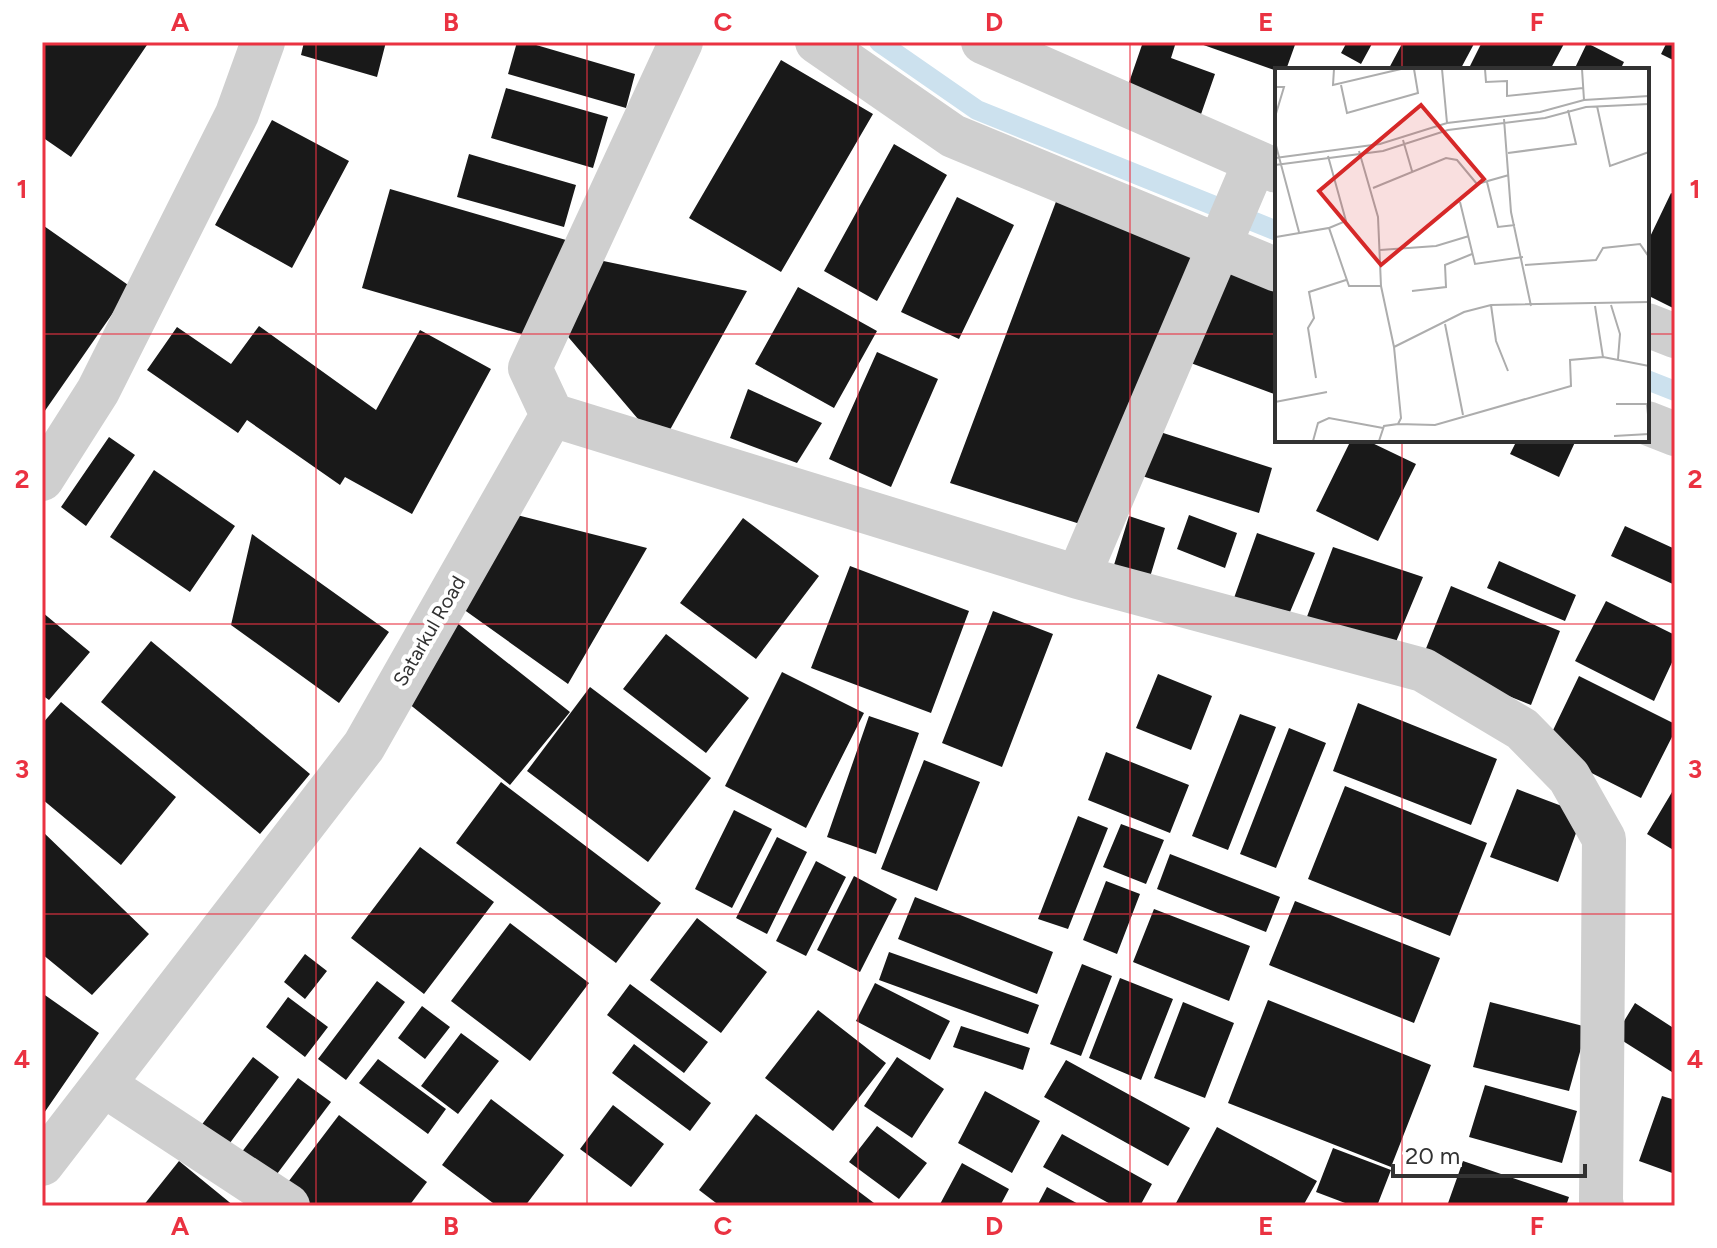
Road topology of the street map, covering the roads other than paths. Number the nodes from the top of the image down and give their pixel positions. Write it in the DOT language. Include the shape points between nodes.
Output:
graph roads {
  1 [pos="263,42"];
  2 [pos="681,42"];
  3 [pos="817,42"];
  4 [pos="983,42"];
  5 [pos="1266,166"];
  6 [pos="1219,246"];
  7 [pos="1275,269"];
  8 [pos="1649,326"];
  9 [pos="1675,336"];
  10 [pos="552,415"];
  11 [pos="1649,424"];
  12 [pos="1675,434"];
  13 [pos="42,479"];
  14 [pos="1078,577"];
  15 [pos="104,1085"];
  16 [pos="42,1164"];
  17 [pos="288,1206"];
  18 [pos="1602,1206"];
  1 -- 13 [label="street" via="237,114 98,391"];
  2 -- 10 [label="street" via="530,368"];
  3 -- 6 [label="street" via="953,136"];
  4 -- 5 [label="street"];
  5 -- 6 [label="street"];
  6 -- 7 [label="street"];
  6 -- 14 [label="street"];
  8 -- 9 [label="street"];
  10 -- 14 [label="street"];
  10 -- 15 [label="street, Satarkul Road" via="364,746"];
  11 -- 12 [label="street"];
  14 -- 18 [label="street" via="1423,670 1522,729 1569,777 1604,839"];
  15 -- 16 [label="street, Satarkul Road"];
  15 -- 17 [label="street"];
}
